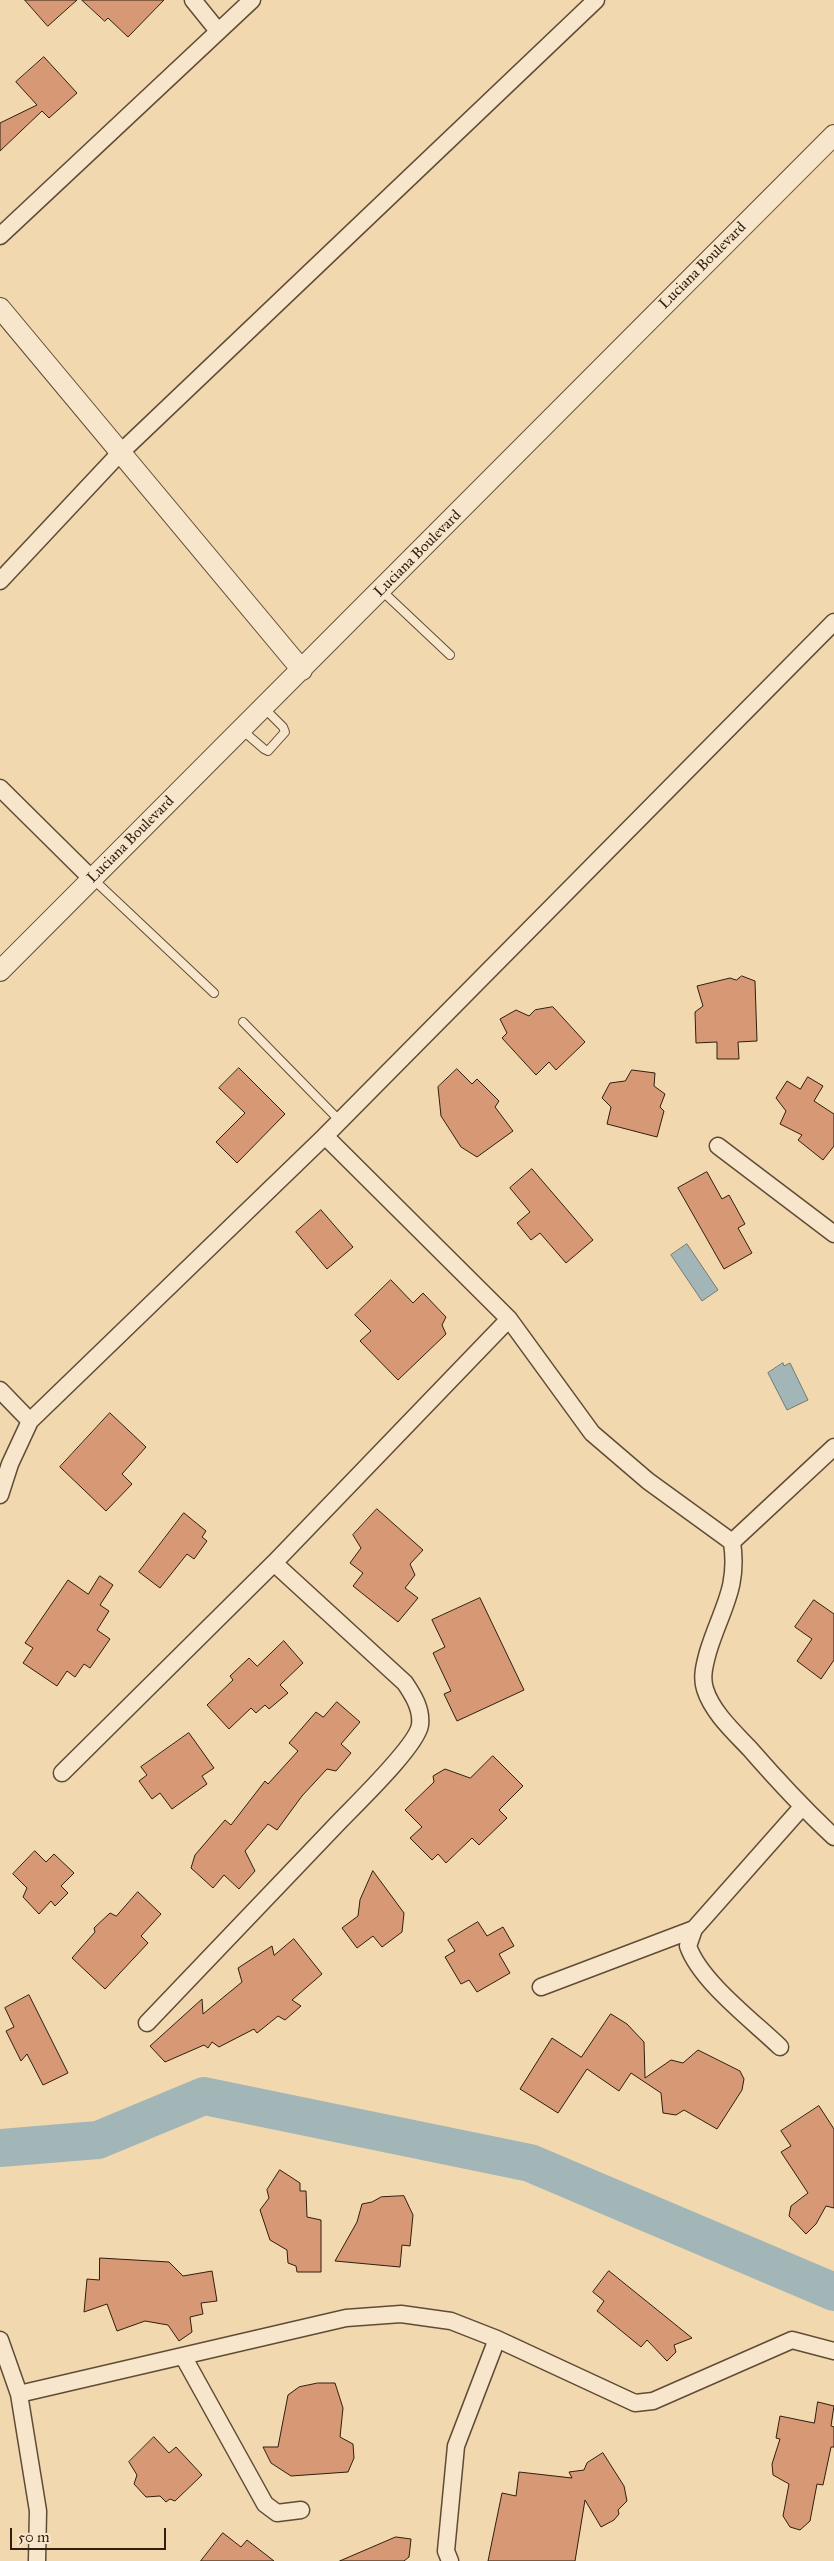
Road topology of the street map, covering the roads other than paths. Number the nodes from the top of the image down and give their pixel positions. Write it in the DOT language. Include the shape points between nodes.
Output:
graph roads {
  1 [pos="193,0"];
  2 [pos="252,0"];
  3 [pos="596,0"];
  4 [pos="218,31"];
  5 [pos="834,135"];
  6 [pos="0,236"];
  7 [pos="0,308"];
  8 [pos="120,454"];
  9 [pos="0,581"];
  10 [pos="381,590"];
  11 [pos="834,622"];
  12 [pos="450,655"];
  13 [pos="302,670"];
  14 [pos="264,708"];
  15 [pos="242,730"];
  16 [pos="0,788"];
  17 [pos="92,879"];
  18 [pos="0,972"];
  19 [pos="214,993"];
  20 [pos="243,1022"];
  21 [pos="340,1121"];
  22 [pos="325,1136"];
  23 [pos="718,1146"];
  24 [pos="834,1234"];
  25 [pos="508,1319"];
  26 [pos="0,1390"];
  27 [pos="30,1421"];
  28 [pos="834,1447"];
  29 [pos="0,1495"];
  30 [pos="732,1542"];
  31 [pos="274,1563"];
  32 [pos="62,1773"];
  33 [pos="802,1807"];
  34 [pos="834,1837"];
  35 [pos="694,1929"];
  36 [pos="541,1987"];
  37 [pos="148,2023"];
  38 [pos="780,2048"];
  39 [pos="497,2339"];
  40 [pos="0,2340"];
  41 [pos="834,2351"];
  42 [pos="183,2356"];
  43 [pos="19,2394"];
  44 [pos="302,2510"];
  45 [pos="37,2561"];
  46 [pos="450,2561"];
  1 -- 4 [label="street"];
  2 -- 4 [label="street"];
  3 -- 8 [label="street"];
  4 -- 6 [label="street"];
  5 -- 10 [label="street, Luciana Boulevard"];
  7 -- 8 [label="street"];
  8 -- 9 [label="street"];
  8 -- 13 [label="street"];
  10 -- 12 [label="lane"];
  10 -- 13 [label="street, Luciana Boulevard"];
  11 -- 21 [label="street"];
  13 -- 14 [label="street, Luciana Boulevard"];
  14 -- 15 [label="street, Luciana Boulevard"];
  14 -- 15 [label="lane" via="285,732 273,748 264,749"];
  15 -- 17 [label="street, Luciana Boulevard"];
  16 -- 17 [label="street"];
  17 -- 18 [label="street, Luciana Boulevard"];
  17 -- 19 [label="lane"];
  20 -- 21 [label="lane"];
  21 -- 22 [label="street"];
  22 -- 25 [label="street"];
  22 -- 27 [label="street"];
  23 -- 24 [label="street"];
  25 -- 30 [label="street" via="592,1433 648,1481"];
  25 -- 31 [label="street"];
  26 -- 27 [label="street"];
  27 -- 29 [label="street"];
  28 -- 30 [label="street"];
  30 -- 33 [label="street" via="734,1576 709,1651 703,1674 704,1688 726,1723"];
  31 -- 32 [label="street"];
  31 -- 37 [label="street" via="404,1683 420,1710 420,1725 417,1734 399,1756"];
  33 -- 34 [label="street"];
  33 -- 35 [label="street"];
  35 -- 36 [label="street"];
  35 -- 38 [label="street" via="688,1946 692,1959"];
  39 -- 41 [label="street" via="635,2403 653,2401 792,2340"];
  39 -- 42 [label="street" via="451,2321 401,2314 346,2318"];
  39 -- 46 [label="street" via="456,2446 446,2551"];
  40 -- 43 [label="street"];
  42 -- 43 [label="street"];
  42 -- 44 [label="street" via="265,2504 277,2513"];
  43 -- 45 [label="street" via="38,2511"];
}
